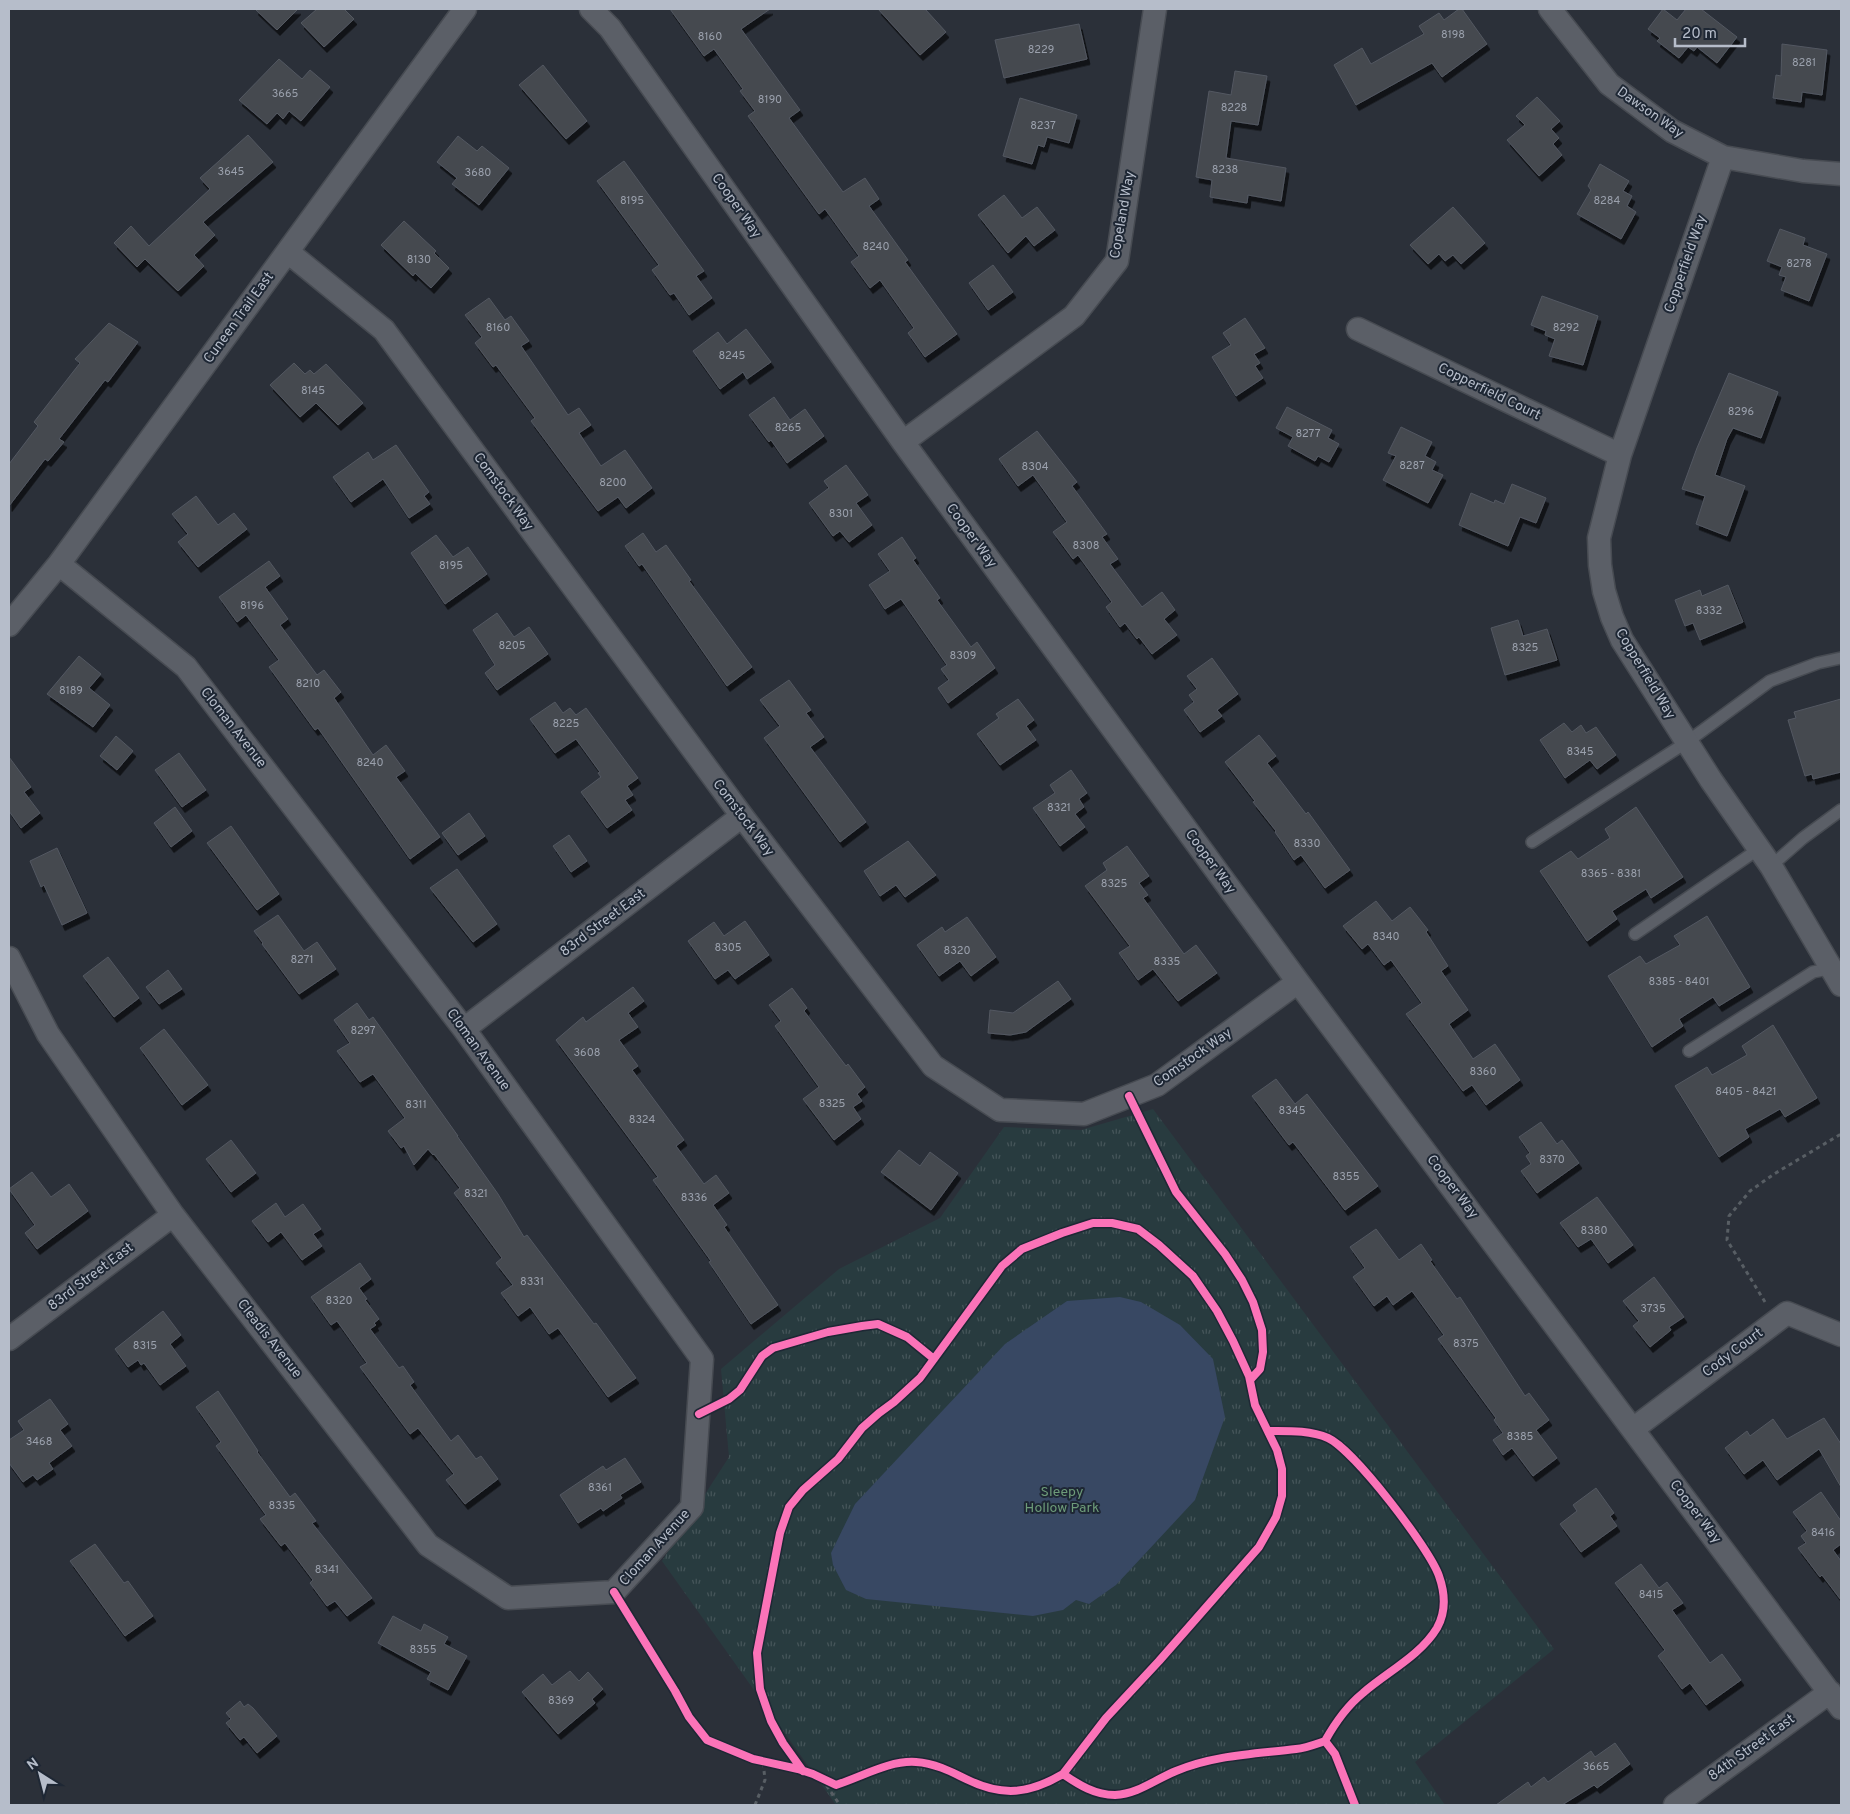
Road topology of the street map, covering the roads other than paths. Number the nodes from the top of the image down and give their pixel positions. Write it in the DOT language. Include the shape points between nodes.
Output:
graph roads {
  1 [pos="465,9"];
  2 [pos="591,9"];
  3 [pos="1155,9"];
  4 [pos="1550,9"];
  5 [pos="1723,157"];
  6 [pos="1841,174"];
  7 [pos="288,252"];
  8 [pos="1358,329"];
  9 [pos="903,442"];
  10 [pos="1620,455"];
  11 [pos="59,564"];
  12 [pos="9,625"];
  13 [pos="1841,658"];
  14 [pos="1687,742"];
  15 [pos="1841,810"];
  16 [pos="742,816"];
  17 [pos="1532,842"];
  18 [pos="1765,857"];
  19 [pos="1635,934"];
  20 [pos="9,958"];
  21 [pos="1838,973"];
  22 [pos="1298,982"];
  23 [pos="464,1029"];
  24 [pos="1689,1051"];
  25 [pos="173,1214"];
  26 [pos="1841,1335"];
  27 [pos="9,1339"];
  28 [pos="1633,1429"];
  29 [pos="614,1592"];
  30 [pos="1835,1700"];
  31 [pos="1675,1805"];
  1 -- 7 [label="street, Cuneen Trail East"];
  2 -- 9 [label="street, Cooper Way" via="610,28"];
  3 -- 9 [label="street, Copeland Way" via="1117,261 1074,316"];
  4 -- 5 [label="street, Dawson Way" via="1609,84 1672,131"];
  5 -- 6 [label="street, Dawson Way"];
  5 -- 10 [label="street, Copperfield Way"];
  7 -- 11 [label="street, Cuneen Trail East"];
  7 -- 16 [label="street, Comstock Way" via="384,330"];
  8 -- 10 [label="street, Copperfield Court"];
  9 -- 22 [label="street, Cooper Way"];
  10 -- 14 [label="street, Copperfield Way" via="1599,538 1604,591 1622,640"];
  11 -- 12 [label="street, Cuneen Trail East"];
  11 -- 23 [label="street, Cloman Avenue" via="186,667"];
  13 -- 14 [label="lane" via="1770,681"];
  14 -- 17 [label="lane"];
  14 -- 18 [label="street, Copperfield Way"];
  15 -- 18 [label="lane" via="1803,838"];
  16 -- 22 [label="street, Comstock Way" via="933,1066 1000,1110 1084,1114 1157,1085"];
  16 -- 23 [label="street, 83rd Street East"];
  18 -- 19 [label="lane"];
  18 -- 21 [label="street, Copperfield Way"];
  20 -- 25 [label="street, Cleadis Avenue" via="48,1034"];
  21 -- 24 [label="lane" via="1813,972"];
  22 -- 28 [label="street, Cooper Way"];
  23 -- 29 [label="street, Cloman Avenue" via="702,1359 692,1507"];
  25 -- 27 [label="street, 83rd Street East"];
  25 -- 29 [label="street, Cleadis Avenue" via="428,1545 508,1598"];
  26 -- 28 [label="street, Cody Court" via="1787,1313"];
  28 -- 30 [label="street, Cooper Way"];
  30 -- 31 [label="street, 84th Street East"];
}
